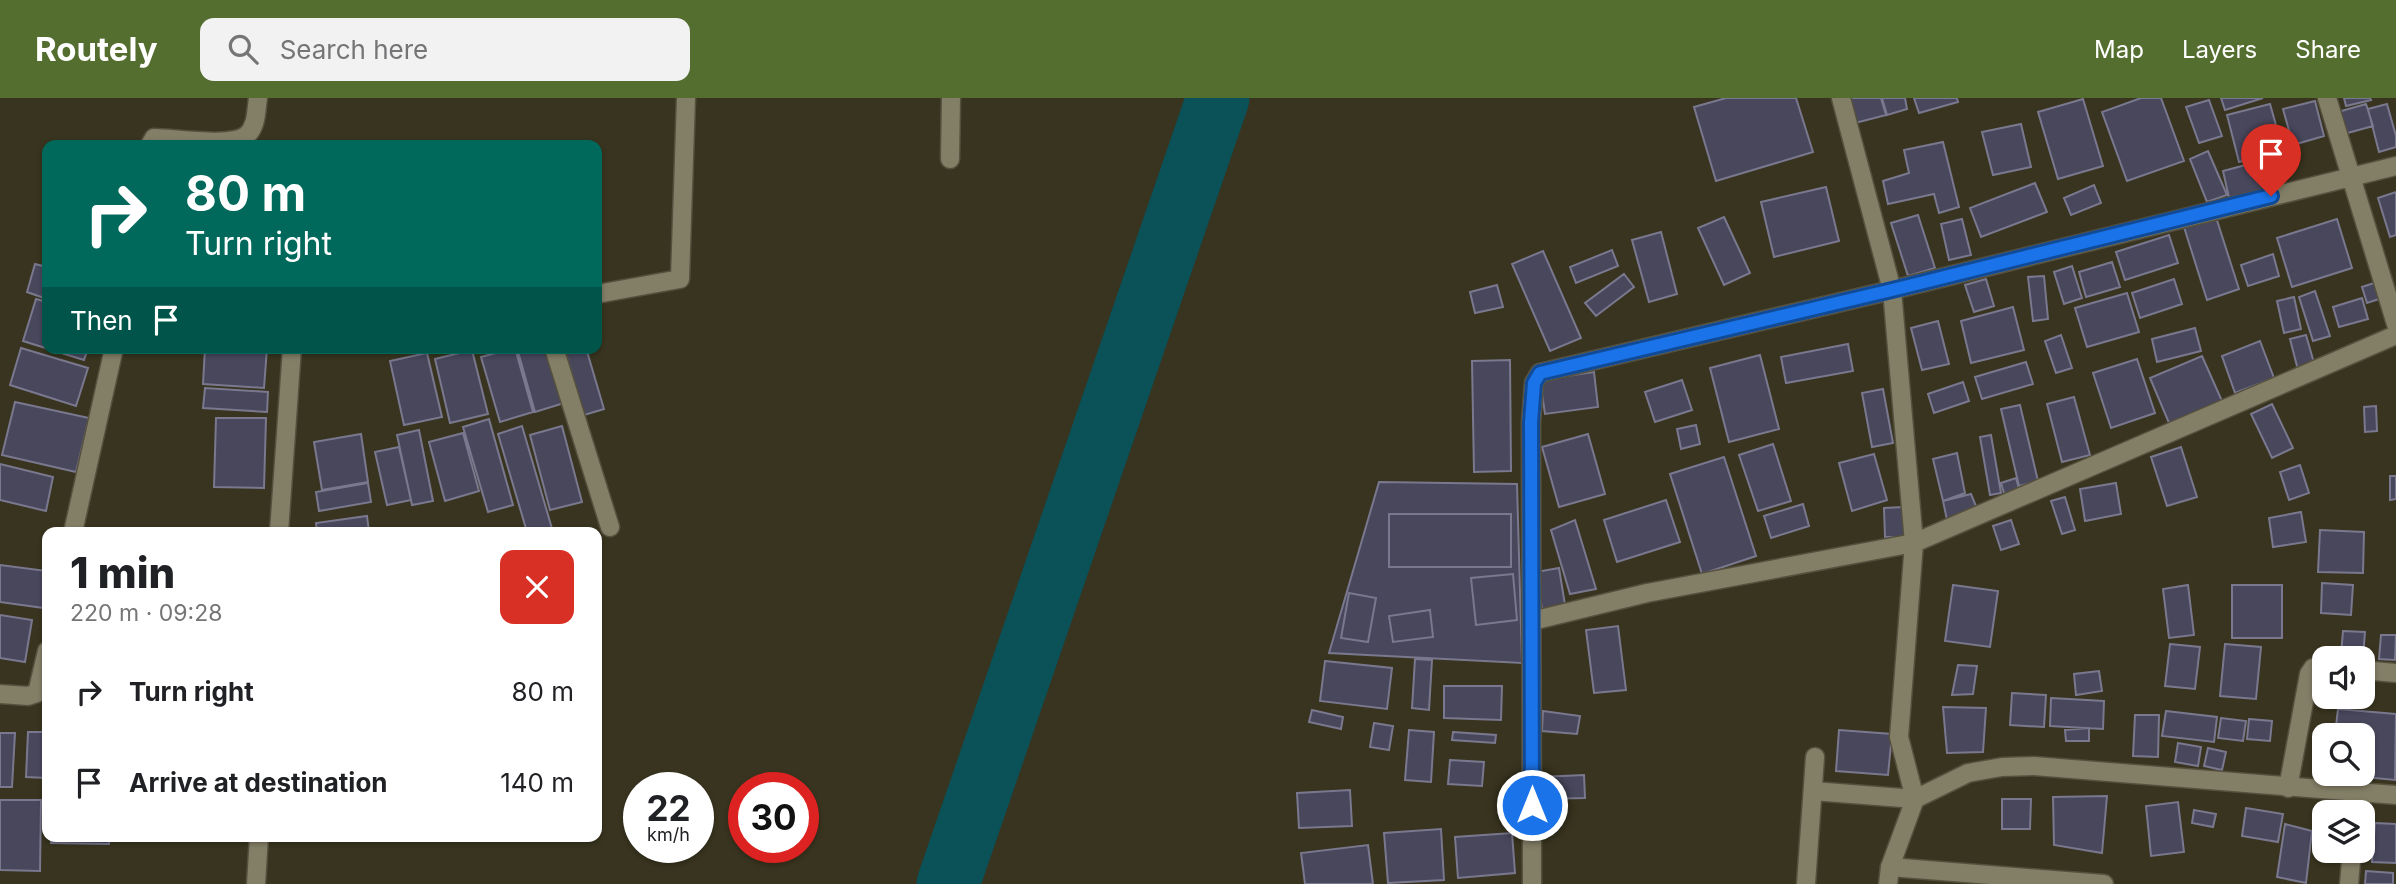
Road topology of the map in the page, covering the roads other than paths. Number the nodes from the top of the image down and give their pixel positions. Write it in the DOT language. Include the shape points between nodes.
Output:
graph roads {
  1 [pos="258,98"];
  2 [pos="686,98"];
  3 [pos="951,98"];
  4 [pos="1841,98"];
  5 [pos="2327,98"];
  6 [pos="153,140"];
  7 [pos="193,140"];
  8 [pos="237,140"];
  9 [pos="950,159"];
  10 [pos="2396,166"];
  11 [pos="2352,175"];
  12 [pos="1892,290"];
  13 [pos="602,293"];
  14 [pos="2396,324"];
  15 [pos="2396,335"];
  16 [pos="113,354"];
  17 [pos="292,354"];
  18 [pos="556,354"];
  19 [pos="74,527"];
  20 [pos="279,527"];
  21 [pos="610,527"];
  22 [pos="1913,543"];
  23 [pos="1532,621"];
  24 [pos="2312,670"];
  25 [pos="2375,671"];
  26 [pos="42,672"];
  27 [pos="2396,673"];
  28 [pos="0,694"];
  29 [pos="1815,757"];
  30 [pos="2288,788"];
  31 [pos="1813,791"];
  32 [pos="2357,792"];
  33 [pos="2396,795"];
  34 [pos="1915,799"];
  35 [pos="2356,800"];
  36 [pos="259,842"];
  37 [pos="2351,863"];
  38 [pos="1889,876"];
  39 [pos="256,884"];
  40 [pos="1532,884"];
  41 [pos="1806,884"];
  42 [pos="2104,884"];
  43 [pos="2349,884"];
  1 -- 8 [label="street" via="255,123 248,135"];
  2 -- 13 [label="street" via="680,279"];
  3 -- 9 [label="street"];
  4 -- 12 [label="street"];
  5 -- 11 [label="street"];
  6 -- 7 [label="street"];
  10 -- 11 [label="street"];
  11 -- 12 [label="street"];
  11 -- 14 [label="street"];
  12 -- 22 [label="street"];
  12 -- 23 [label="street" via="1540,373 1534,383 1531,422"];
  15 -- 22 [label="street"];
  16 -- 19 [label="street"];
  17 -- 20 [label="street"];
  18 -- 21 [label="street"];
  22 -- 23 [label="street" via="1647,593"];
  22 -- 34 [label="street" via="1899,737"];
  23 -- 40 [label="street"];
  24 -- 30 [label="street"];
  25 -- 27 [label="street"];
  26 -- 28 [label="street" via="37,693"];
  29 -- 31 [label="street"];
  30 -- 32 [label="street"];
  30 -- 34 [label="street" via="2023,766 1968,773"];
  31 -- 34 [label="street"];
  31 -- 41 [label="street"];
  32 -- 33 [label="street"];
  32 -- 35 [label="street"];
  34 -- 38 [label="street"];
  36 -- 39 [label="street"];
  37 -- 43 [label="street"];
  38 -- 42 [label="street"];
}
